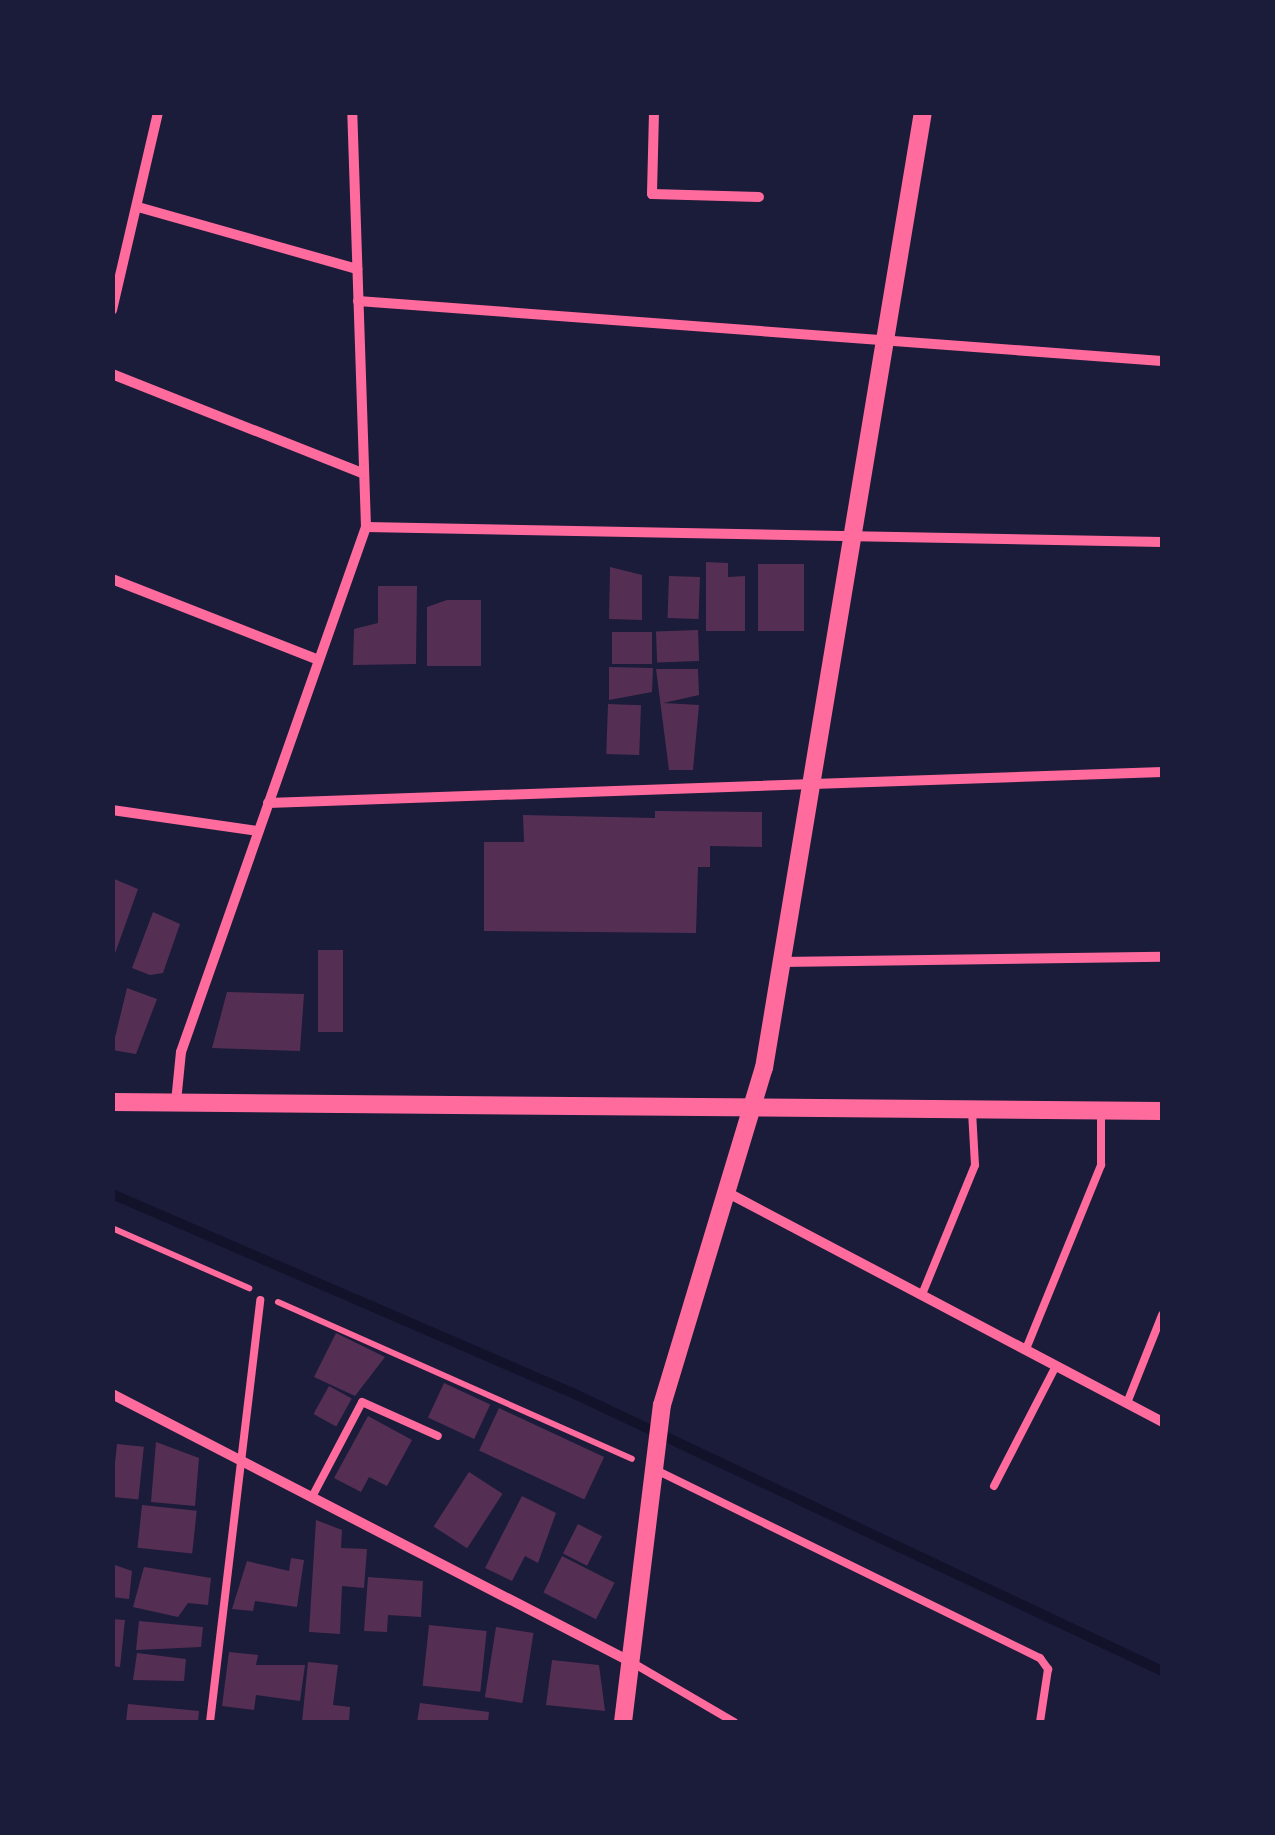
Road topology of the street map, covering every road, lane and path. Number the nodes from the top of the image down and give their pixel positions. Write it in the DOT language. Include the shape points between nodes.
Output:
graph roads {
  1 [pos="158,112"];
  2 [pos="352,112"];
  3 [pos="654,112"];
  4 [pos="923,112"];
  5 [pos="759,198"];
  6 [pos="138,207"];
  7 [pos="357,269"];
  8 [pos="358,301"];
  9 [pos="112,310"];
  10 [pos="884,341"];
  11 [pos="1162,362"];
  12 [pos="112,374"];
  13 [pos="364,474"];
  14 [pos="366,527"];
  15 [pos="850,537"];
  16 [pos="1162,542"];
  17 [pos="112,579"];
  18 [pos="320,660"];
  19 [pos="1162,772"];
  20 [pos="808,786"];
  21 [pos="268,802"];
  22 [pos="112,810"];
  23 [pos="258,831"];
  24 [pos="1162,957"];
  25 [pos="780,962"];
  26 [pos="112,1102"];
  27 [pos="176,1102"];
  28 [pos="1101,1111"];
  29 [pos="1162,1111"];
  30 [pos="972,1112"];
  31 [pos="754,1114"];
  32 [pos="732,1195"];
  33 [pos="112,1228"];
  34 [pos="923,1292"];
  35 [pos="260,1300"];
  36 [pos="1162,1315"];
  37 [pos="1026,1349"];
  38 [pos="1056,1366"];
  39 [pos="112,1394"];
  40 [pos="1128,1403"];
  41 [pos="1162,1422"];
  42 [pos="438,1436"];
  43 [pos="241,1460"];
  44 [pos="653,1463"];
  45 [pos="994,1486"];
  46 [pos="312,1497"];
  47 [pos="628,1661"];
  48 [pos="210,1722"];
  49 [pos="623,1722"];
  50 [pos="734,1722"];
  51 [pos="1040,1722"];
  1 -- 6 [label="street"];
  2 -- 7 [label="street"];
  3 -- 5 [label="street" via="652,194"];
  4 -- 10 [label="street"];
  6 -- 7 [label="street"];
  6 -- 9 [label="street"];
  7 -- 8 [label="street"];
  8 -- 10 [label="street"];
  8 -- 13 [label="street"];
  10 -- 11 [label="street"];
  10 -- 15 [label="street"];
  12 -- 13 [label="street"];
  13 -- 14 [label="street"];
  14 -- 15 [label="street"];
  14 -- 18 [label="street"];
  15 -- 16 [label="street"];
  15 -- 20 [label="street"];
  17 -- 18 [label="street"];
  18 -- 21 [label="street"];
  19 -- 20 [label="street"];
  20 -- 21 [label="street"];
  20 -- 25 [label="street"];
  21 -- 23 [label="street"];
  22 -- 23 [label="street"];
  23 -- 27 [label="street" via="181,1052"];
  24 -- 25 [label="street"];
  25 -- 31 [label="street"];
  26 -- 27 [label="street"];
  27 -- 31 [label="street"];
  28 -- 29 [label="street"];
  28 -- 30 [label="street"];
  28 -- 37 [label="lane" via="1100,1165"];
  30 -- 31 [label="street"];
  30 -- 34 [label="lane" via="974,1166"];
  31 -- 32 [label="street"];
  32 -- 34 [label="street"];
  32 -- 44 [label="street" via="662,1404"];
  33 -- 44 [label="path"];
  34 -- 37 [label="street"];
  35 -- 43 [label="lane"];
  36 -- 40 [label="lane"];
  37 -- 38 [label="street"];
  38 -- 40 [label="street"];
  38 -- 45 [label="lane"];
  39 -- 43 [label="street"];
  40 -- 41 [label="street"];
  42 -- 46 [label="lane" via="362,1402"];
  43 -- 46 [label="street"];
  43 -- 48 [label="lane"];
  44 -- 47 [label="street"];
  44 -- 51 [label="lane" via="1040,1658 1048,1668"];
  46 -- 47 [label="street"];
  47 -- 49 [label="street"];
  47 -- 50 [label="lane"];
}
